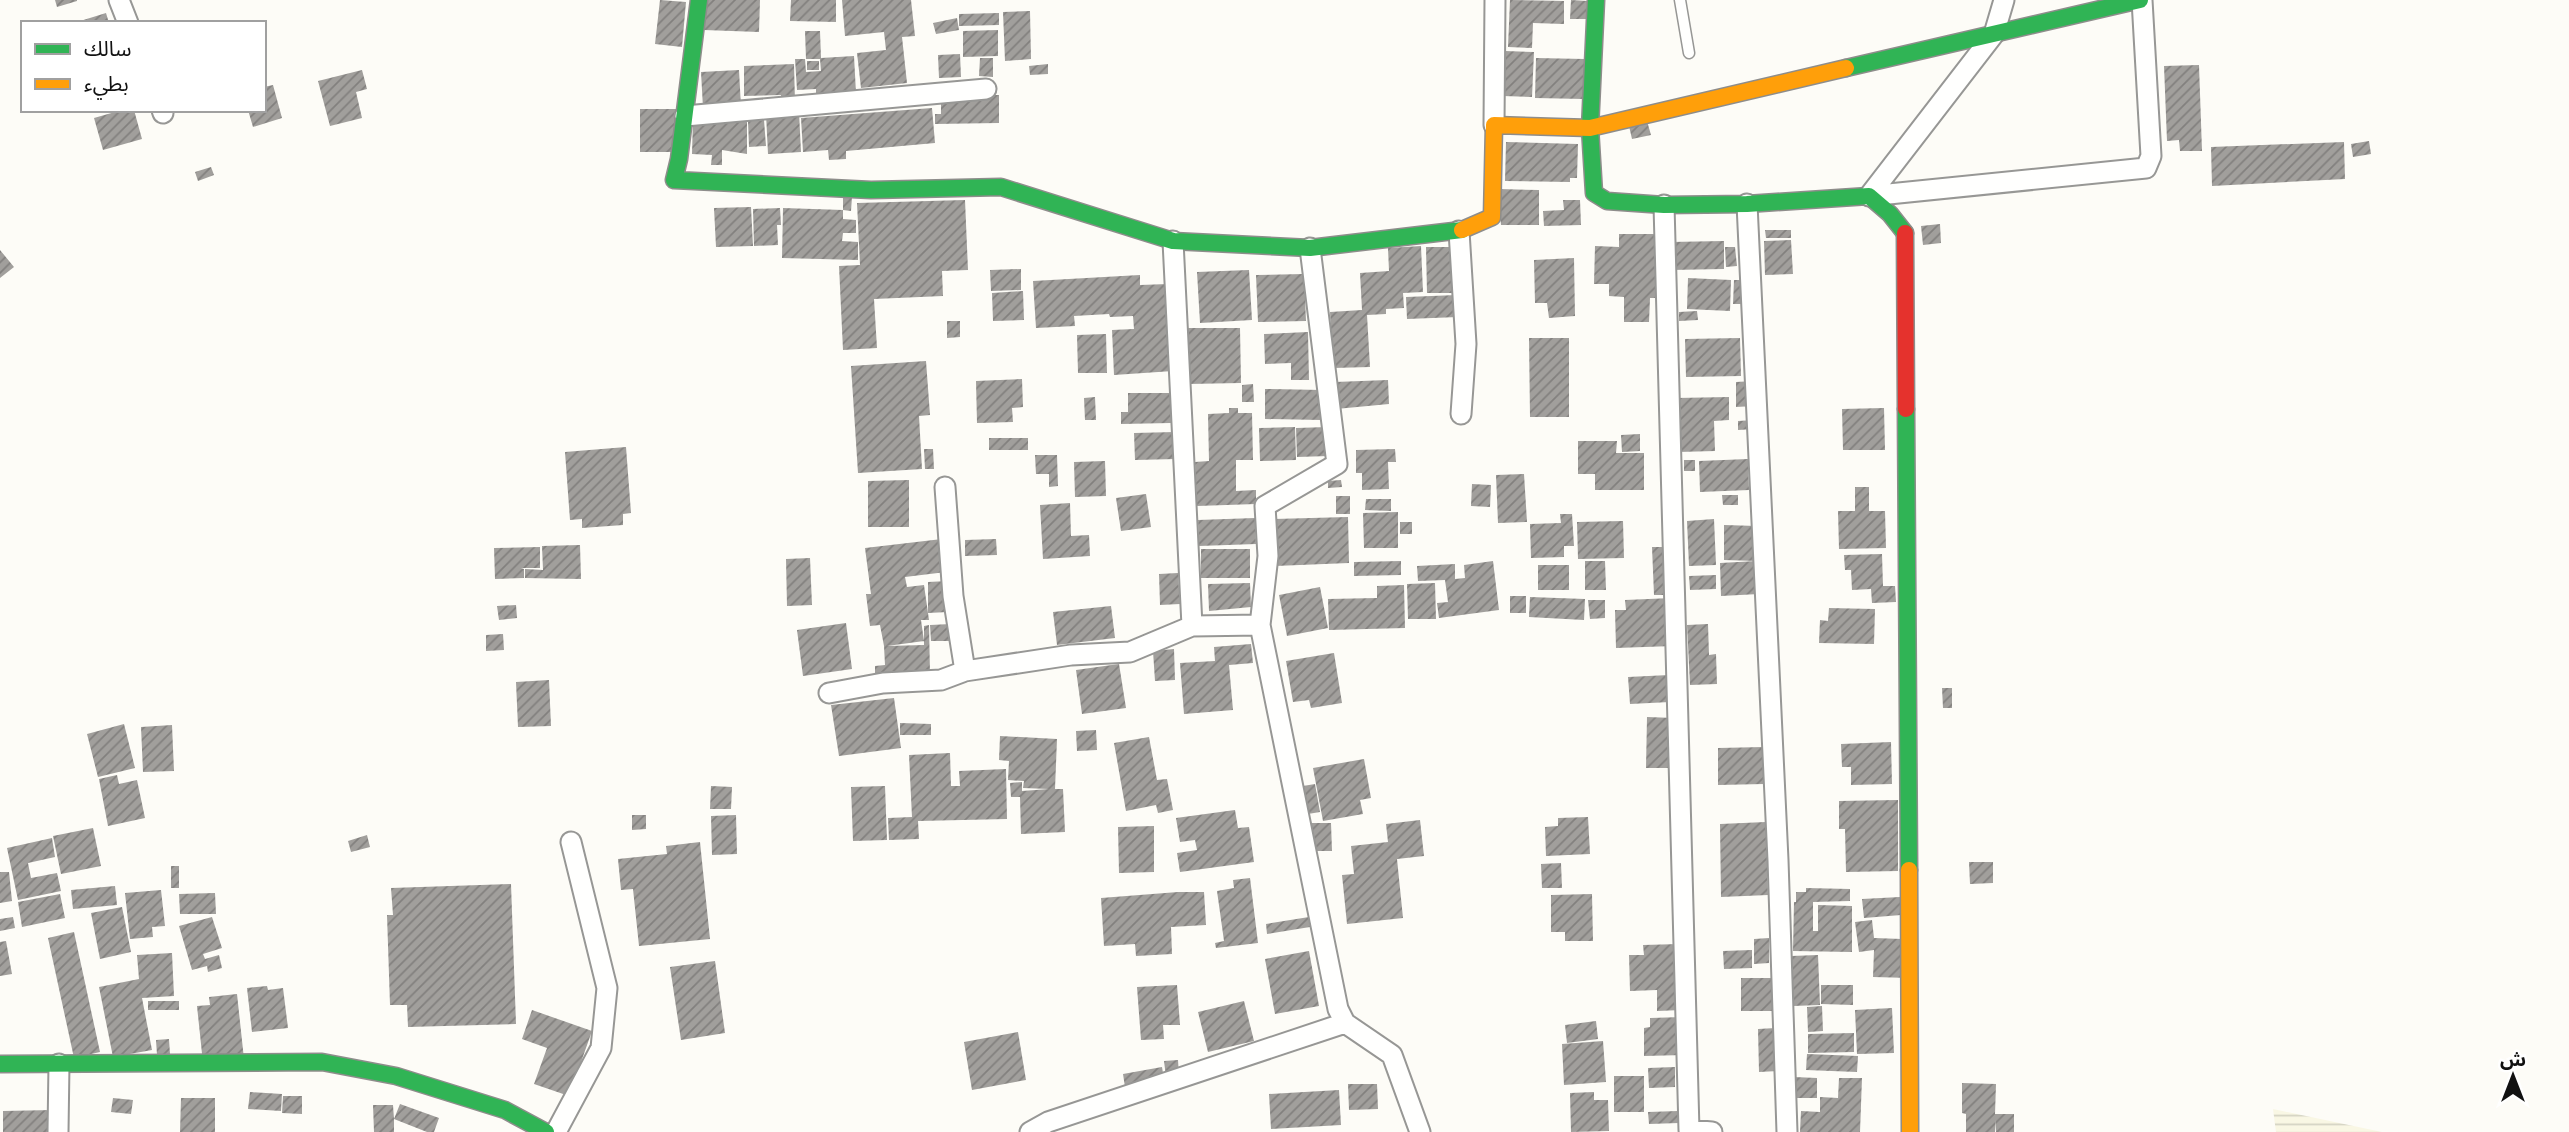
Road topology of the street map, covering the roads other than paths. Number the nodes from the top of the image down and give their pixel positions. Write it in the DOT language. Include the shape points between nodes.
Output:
graph roads {
  1 [pos="120,0"];
  2 [pos="699,0"];
  3 [pos="1495,0"];
  4 [pos="1597,0"];
  5 [pos="1680,0"];
  6 [pos="2004,0"];
  7 [pos="2141,0"];
  8 [pos="127,21"];
  9 [pos="1994,34"];
  10 [pos="1689,53"];
  11 [pos="986,89"];
  12 [pos="684,116"];
  13 [pos="1494,125"];
  14 [pos="1590,128"];
  15 [pos="1868,196"];
  16 [pos="1747,204"];
  17 [pos="1664,205"];
  18 [pos="1459,231"];
  19 [pos="1173,241"];
  20 [pos="1310,248"];
  21 [pos="1461,414"];
  22 [pos="945,487"];
  23 [pos="1260,625"];
  24 [pos="1192,626"];
  25 [pos="965,671"];
  26 [pos="829,693"];
  27 [pos="571,842"];
  28 [pos="1345,1023"];
  29 [pos="0,1064"];
  30 [pos="59,1064"];
  31 [pos="58,1132"];
  32 [pos="546,1132"];
  33 [pos="556,1132"];
  34 [pos="1030,1132"];
  35 [pos="1420,1132"];
  36 [pos="1712,1132"];
  37 [pos="1787,1132"];
  38 [pos="1910,1132"];
  1 -- 8 [label="street"];
  2 -- 12 [label="street"];
  3 -- 13 [label="street"];
  4 -- 14 [label="street"];
  5 -- 10 [label="lane"];
  6 -- 9 [label="street"];
  7 -- 9 [label="street"];
  7 -- 15 [label="street" via="2151,156 2146,168"];
  9 -- 14 [label="street"];
  9 -- 15 [label="street"];
  11 -- 12 [label="street"];
  12 -- 19 [label="street" via="674,180 871,190 1001,187"];
  13 -- 14 [label="street"];
  13 -- 18 [label="street" via="1492,217"];
  14 -- 17 [label="street" via="1594,193 1607,201"];
  15 -- 16 [label="street"];
  15 -- 38 [label="street" via="1905,233"];
  16 -- 17 [label="street"];
  16 -- 37 [label="street"];
  17 -- 36 [label="street" via="1689,1130"];
  18 -- 20 [label="street"];
  18 -- 21 [label="street" via="1466,344"];
  19 -- 20 [label="street"];
  19 -- 24 [label="street"];
  20 -- 23 [label="street" via="1337,464 1265,506 1268,556"];
  22 -- 25 [label="street" via="953,596"];
  23 -- 24 [label="street"];
  23 -- 28 [label="street" via="1338,1009"];
  24 -- 25 [label="street" via="1130,652 1071,655"];
  25 -- 26 [label="street" via="940,680"];
  27 -- 33 [label="street" via="607,988 601,1048"];
  28 -- 34 [label="street" via="1048,1122"];
  28 -- 35 [label="street" via="1392,1055"];
  29 -- 30 [label="street"];
  30 -- 31 [label="street"];
  30 -- 32 [label="street" via="322,1062 408,1079 505,1110"];
}
